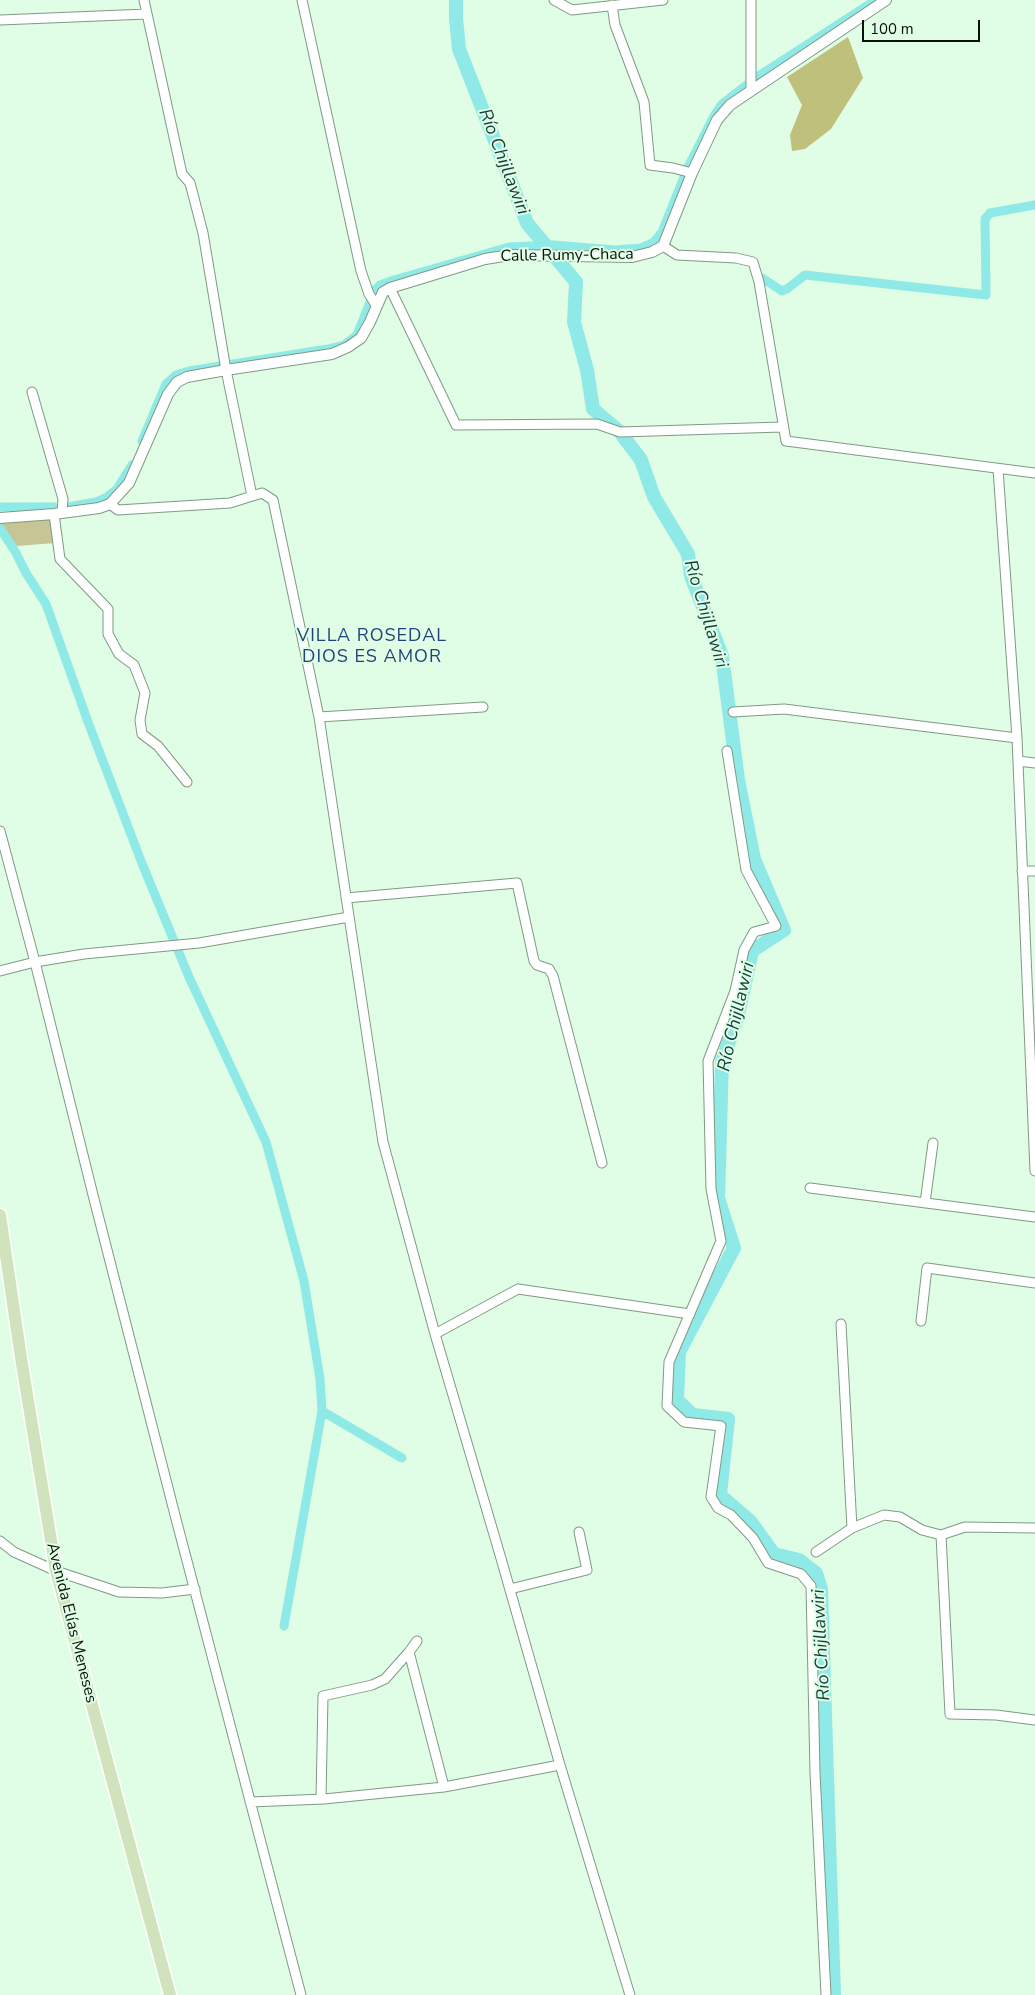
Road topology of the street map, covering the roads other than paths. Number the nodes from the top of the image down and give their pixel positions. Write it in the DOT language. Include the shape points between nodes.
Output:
graph roads {
  1 [pos="144,0"];
  2 [pos="302,0"];
  3 [pos="554,0"];
  4 [pos="663,0"];
  5 [pos="751,0"];
  6 [pos="886,0"];
  7 [pos="612,5"];
  8 [pos="147,14"];
  9 [pos="0,20"];
  10 [pos="751,83"];
  11 [pos="688,172"];
  12 [pos="663,246"];
  13 [pos="390,288"];
  14 [pos="373,301"];
  15 [pos="226,369"];
  16 [pos="32,392"];
  17 [pos="782,427"];
  18 [pos="998,469"];
  19 [pos="1035,473"];
  20 [pos="252,496"];
  21 [pos="110,504"];
  22 [pos="58,514"];
  23 [pos="0,518"];
  24 [pos="483,707"];
  25 [pos="733,712"];
  26 [pos="319,717"];
  27 [pos="1017,738"];
  28 [pos="727,751"];
  29 [pos="1018,761"];
  30 [pos="1035,763"];
  31 [pos="187,782"];
  32 [pos="0,831"];
  33 [pos="1022,871"];
  34 [pos="1035,871"];
  35 [pos="346,898"];
  36 [pos="348,917"];
  37 [pos="35,962"];
  38 [pos="0,971"];
  39 [pos="933,1143"];
  40 [pos="602,1163"];
  41 [pos="1035,1171"];
  42 [pos="810,1188"];
  43 [pos="925,1203"];
  44 [pos="0,1214"];
  45 [pos="1035,1217"];
  46 [pos="1035,1283"];
  47 [pos="690,1314"];
  48 [pos="922,1321"];
  49 [pos="841,1324"];
  50 [pos="434,1334"];
  51 [pos="852,1528"];
  52 [pos="1035,1528"];
  53 [pos="579,1532"];
  54 [pos="941,1535"];
  55 [pos="0,1541"];
  56 [pos="816,1552"];
  57 [pos="56,1571"];
  58 [pos="195,1589"];
  59 [pos="510,1589"];
  60 [pos="416,1641"];
  61 [pos="409,1652"];
  62 [pos="1035,1720"];
  63 [pos="560,1765"];
  64 [pos="444,1787"];
  65 [pos="321,1799"];
  66 [pos="250,1802"];
  67 [pos="170,1995"];
  68 [pos="301,1995"];
  69 [pos="630,1995"];
  70 [pos="826,1995"];
  1 -- 8 [label="street"];
  2 -- 14 [label="street" via="361,271"];
  3 -- 7 [label="street" via="572,10"];
  4 -- 7 [label="street"];
  5 -- 10 [label="street"];
  6 -- 10 [label="street"];
  7 -- 11 [label="street" via="615,25 644,102 650,165"];
  8 -- 9 [label="street"];
  8 -- 15 [label="street" via="182,174 190,183 203,233"];
  10 -- 11 [label="street" via="717,120"];
  11 -- 12 [label="street"];
  12 -- 13 [label="street, Calle Rumy-Chaca" via="632,257 510,255 485,259"];
  12 -- 17 [label="street" via="677,255 753,262"];
  13 -- 14 [label="street"];
  13 -- 17 [label="street" via="456,425 597,424 620,432"];
  14 -- 15 [label="street" via="370,322 361,338 348,347 332,354"];
  15 -- 20 [label="street"];
  15 -- 21 [label="street" via="177,382 168,394 129,483"];
  16 -- 22 [label="street" via="63,499"];
  17 -- 18 [label="street" via="786,440"];
  18 -- 19 [label="street"];
  18 -- 27 [label="street"];
  20 -- 21 [label="street" via="230,503 128,510 118,510"];
  20 -- 26 [label="street" via="262,493 273,500"];
  21 -- 22 [label="street"];
  22 -- 23 [label="street"];
  22 -- 31 [label="street" via="60,559 108,609 108,634 119,654 134,665 145,693 140,720 142,734 158,746"];
  24 -- 26 [label="street"];
  25 -- 27 [label="street" via="784,709"];
  26 -- 35 [label="street"];
  27 -- 29 [label="street"];
  28 -- 47 [label="street" via="746,870 776,926 754,932 744,950 735,991 708,1061 711,1189 721,1241"];
  29 -- 30 [label="street"];
  29 -- 33 [label="street"];
  32 -- 37 [label="street"];
  33 -- 34 [label="street"];
  33 -- 41 [label="street"];
  35 -- 36 [label="street"];
  35 -- 40 [label="street" via="517,883 534,961 553,976"];
  36 -- 37 [label="street" via="182,945"];
  36 -- 50 [label="street" via="383,1142"];
  37 -- 38 [label="street"];
  37 -- 58 [label="street"];
  39 -- 43 [label="street"];
  42 -- 43 [label="street"];
  43 -- 45 [label="street"];
  44 -- 57 [label="main road, Avenida Elías Meneses"];
  46 -- 48 [label="street" via="926,1268"];
  47 -- 50 [label="street" via="518,1289"];
  47 -- 70 [label="street" via="669,1362 668,1406 684,1422 721,1426 711,1497 718,1508 731,1515 753,1538 768,1563 801,1574 811,1586 815,1773"];
  49 -- 51 [label="street"];
  50 -- 59 [label="street"];
  51 -- 54 [label="street" via="884,1515 900,1517 922,1530"];
  51 -- 56 [label="street"];
  52 -- 54 [label="street" via="965,1527"];
  53 -- 59 [label="street" via="587,1570"];
  54 -- 62 [label="street" via="950,1714"];
  55 -- 57 [label="street" via="14,1552"];
  57 -- 58 [label="street" via="119,1592 162,1593"];
  57 -- 67 [label="main road, Avenida Elías Meneses"];
  58 -- 66 [label="street"];
  59 -- 63 [label="street"];
  60 -- 61 [label="street"];
  61 -- 64 [label="street"];
  61 -- 65 [label="street" via="385,1679 323,1696"];
  63 -- 64 [label="street"];
  63 -- 69 [label="street"];
  64 -- 65 [label="street"];
  65 -- 66 [label="street"];
  66 -- 68 [label="street"];
}
